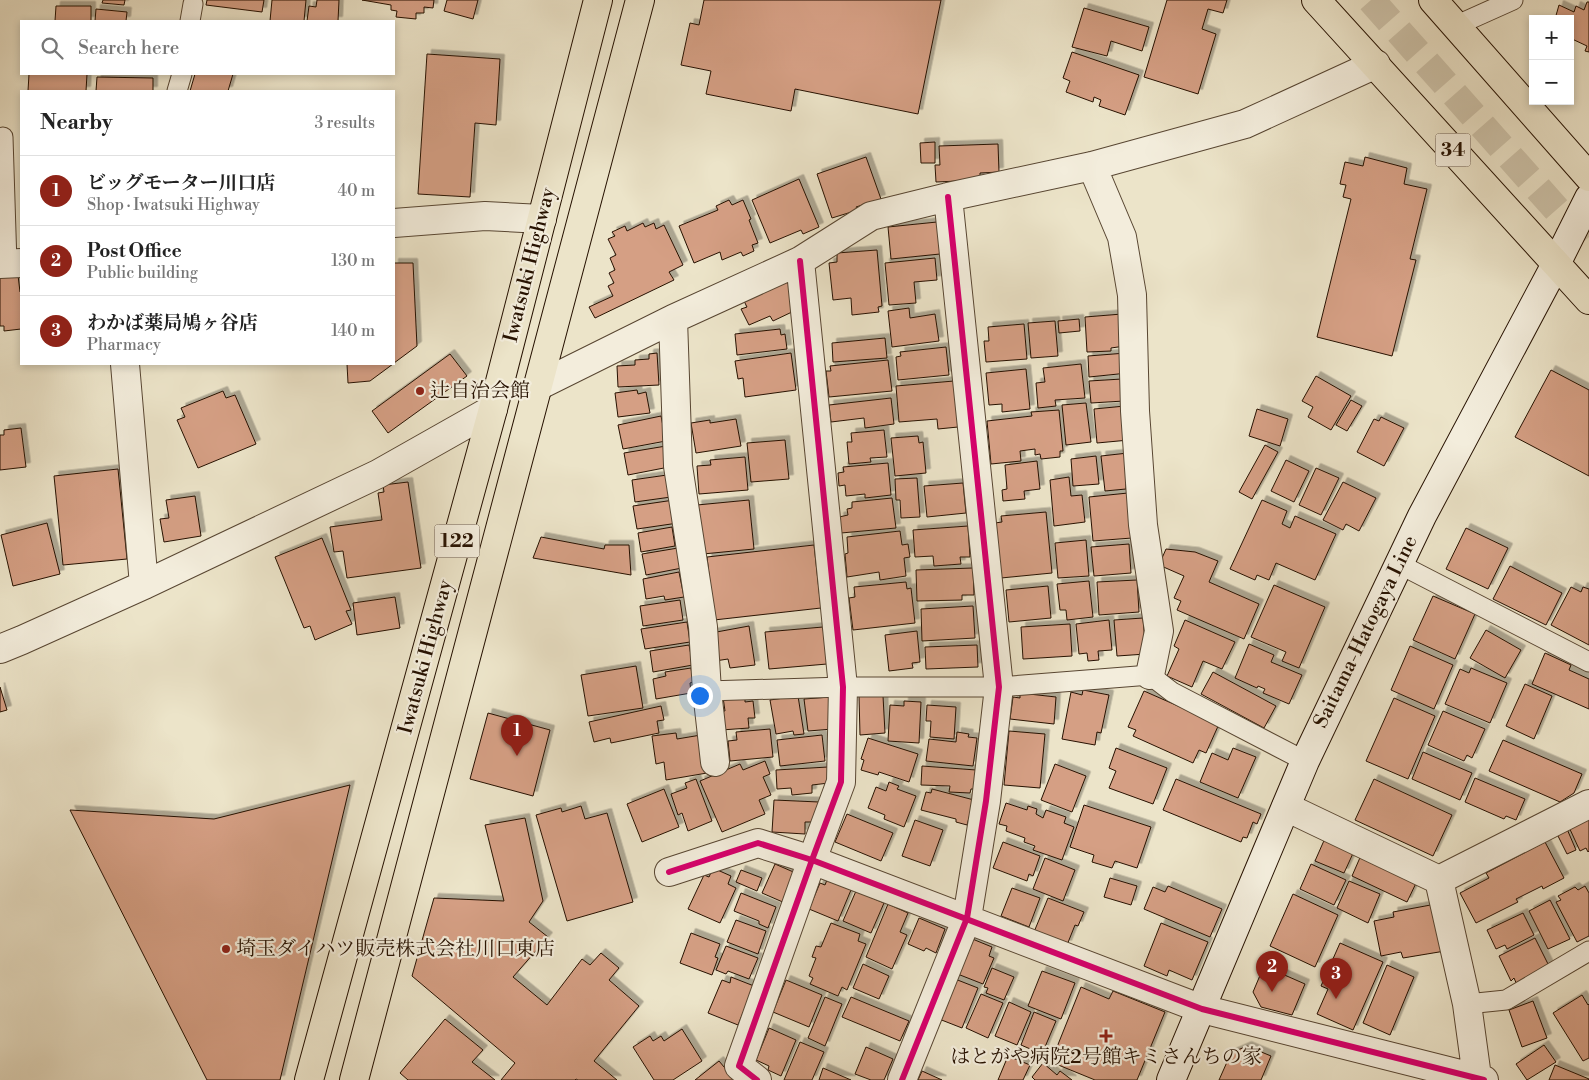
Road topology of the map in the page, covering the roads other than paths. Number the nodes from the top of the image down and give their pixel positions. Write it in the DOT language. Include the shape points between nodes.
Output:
graph roads {
  1 [pos="598,0"];
  2 [pos="640,0"];
  3 [pos="1316,0"];
  4 [pos="1433,0"];
  5 [pos="1513,0"];
  6 [pos="1455,26"];
  7 [pos="1376,64"];
  8 [pos="182,75"];
  9 [pos="177,90"];
  10 [pos="3,137"];
  11 [pos="1092,166"];
  12 [pos="1589,177"];
  13 [pos="948,197"];
  14 [pos="1589,198"];
  15 [pos="542,219"];
  16 [pos="395,223"];
  17 [pos="800,261"];
  18 [pos="9,264"];
  19 [pos="1556,264"];
  20 [pos="1589,300"];
  21 [pos="673,318"];
  22 [pos="125,365"];
  23 [pos="538,386"];
  24 [pos="493,409"];
  25 [pos="1399,564"];
  26 [pos="144,585"];
  27 [pos="0,648"];
  28 [pos="1589,662"];
  29 [pos="1150,675"];
  30 [pos="843,687"];
  31 [pos="999,687"];
  32 [pos="707,690"];
  33 [pos="1304,761"];
  34 [pos="715,762"];
  35 [pos="1589,804"];
  36 [pos="1286,806"];
  37 [pos="812,860"];
  38 [pos="669,872"];
  39 [pos="1439,880"];
  40 [pos="967,918"];
  41 [pos="1589,952"];
  42 [pos="1467,1004"];
  43 [pos="1202,1009"];
  44 [pos="1481,1079"];
  45 [pos="310,1080"];
  46 [pos="354,1080"];
  47 [pos="757,1080"];
  48 [pos="902,1080"];
  49 [pos="1172,1080"];
  1 -- 15 [label="main road, Iwatsuki Highway / 122"];
  2 -- 23 [label="main road, Iwatsuki Highway / 122"];
  3 -- 7 [label="main road, 34"];
  4 -- 6 [label="main road"];
  5 -- 6 [label="lane"];
  6 -- 12 [label="main road"];
  7 -- 11 [label="street" via="1245,124"];
  7 -- 19 [label="main road, 34"];
  8 -- 9 [label="lane"];
  10 -- 18 [label="lane"];
  11 -- 13 [label="street"];
  11 -- 29 [label="street" via="1122,237 1132,295 1135,411 1143,525 1159,631"];
  13 -- 17 [label="street" via="871,216"];
  13 -- 31 [label="street"];
  14 -- 19 [label="street, Saitama-Hatogaya Line"];
  15 -- 16 [label="street" via="485,216"];
  15 -- 24 [label="main road, Iwatsuki Highway / 122"];
  17 -- 21 [label="street"];
  17 -- 30 [label="street"];
  19 -- 20 [label="main road, 34"];
  19 -- 25 [label="street, Saitama-Hatogaya Line"];
  21 -- 23 [label="street"];
  21 -- 32 [label="street" via="678,466 703,627"];
  22 -- 26 [label="street"];
  23 -- 46 [label="main road, Iwatsuki Highway / 122"];
  24 -- 26 [label="street" via="378,474"];
  24 -- 45 [label="main road, Iwatsuki Highway / 122"];
  25 -- 28 [label="lane"];
  25 -- 33 [label="street, Saitama-Hatogaya Line"];
  26 -- 27 [label="street"];
  29 -- 31 [label="lane"];
  29 -- 33 [label="lane" via="1172,692"];
  30 -- 31 [label="lane"];
  30 -- 32 [label="lane"];
  30 -- 37 [label="street" via="841,782"];
  31 -- 40 [label="street" via="986,801"];
  32 -- 34 [label="street"];
  33 -- 36 [label="street, Saitama-Hatogaya Line"];
  35 -- 39 [label="street"];
  36 -- 39 [label="street"];
  36 -- 43 [label="street, Saitama-Hatogaya Line"];
  37 -- 38 [label="street" via="758,843"];
  37 -- 40 [label="street"];
  37 -- 47 [label="street" via="740,1066"];
  39 -- 42 [label="street"];
  40 -- 43 [label="street"];
  40 -- 48 [label="street"];
  41 -- 42 [label="lane" via="1506,1000"];
  42 -- 44 [label="street"];
  43 -- 44 [label="street"];
  43 -- 49 [label="street, Saitama-Hatogaya Line"];
}
